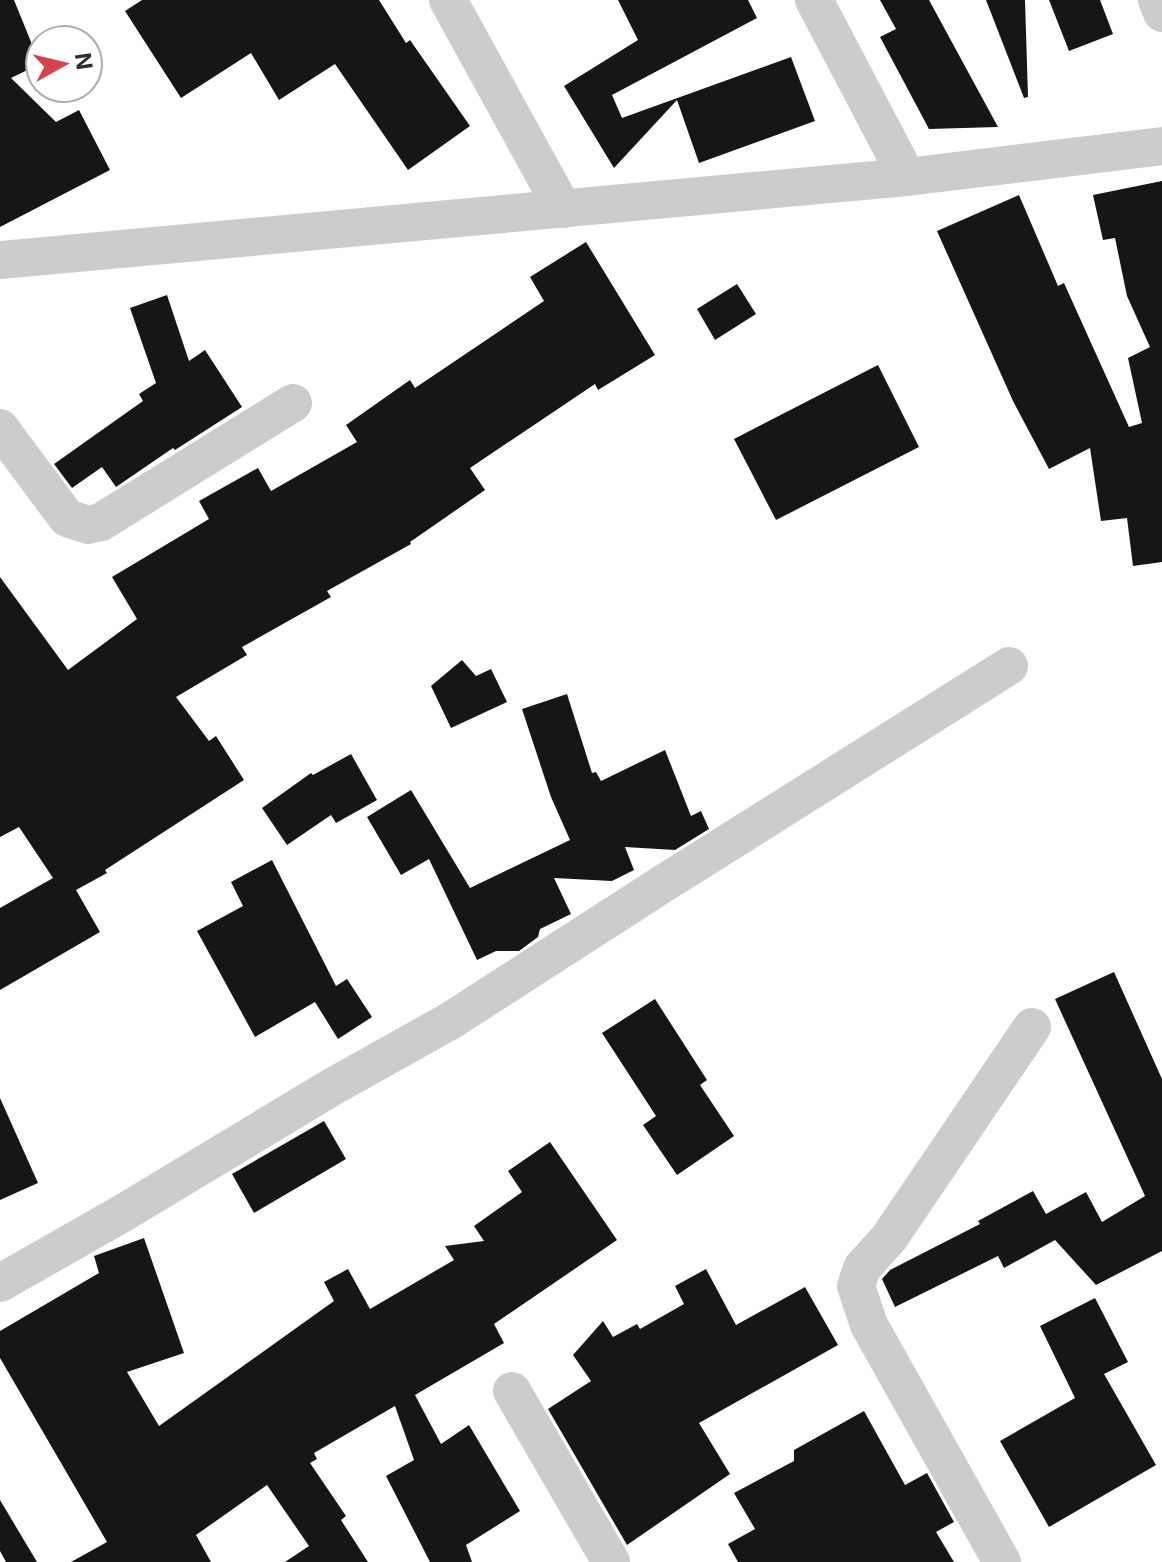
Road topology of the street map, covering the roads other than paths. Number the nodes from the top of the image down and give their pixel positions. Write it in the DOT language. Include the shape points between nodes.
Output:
graph roads {
  1 [pos="448,0"];
  2 [pos="814,0"];
  3 [pos="1157,0"];
  4 [pos="1162,13"];
  5 [pos="1162,146"];
  6 [pos="907,177"];
  7 [pos="563,209"];
  8 [pos="0,260"];
  9 [pos="293,403"];
  10 [pos="0,428"];
  11 [pos="1009,666"];
  12 [pos="1032,1027"];
  13 [pos="0,1283"];
  14 [pos="512,1391"];
  15 [pos="611,1562"];
  16 [pos="1002,1562"];
  1 -- 7 [label="street"];
  2 -- 6 [label="street"];
  3 -- 4 [label="street"];
  5 -- 6 [label="street"];
  6 -- 7 [label="street"];
  7 -- 8 [label="street"];
  9 -- 10 [label="street" via="101,522 88,525 67,518"];
  11 -- 13 [label="street" via="450,1021"];
  12 -- 16 [label="street" via="889,1238 862,1268 856,1286 869,1325"];
  14 -- 15 [label="street"];
}
